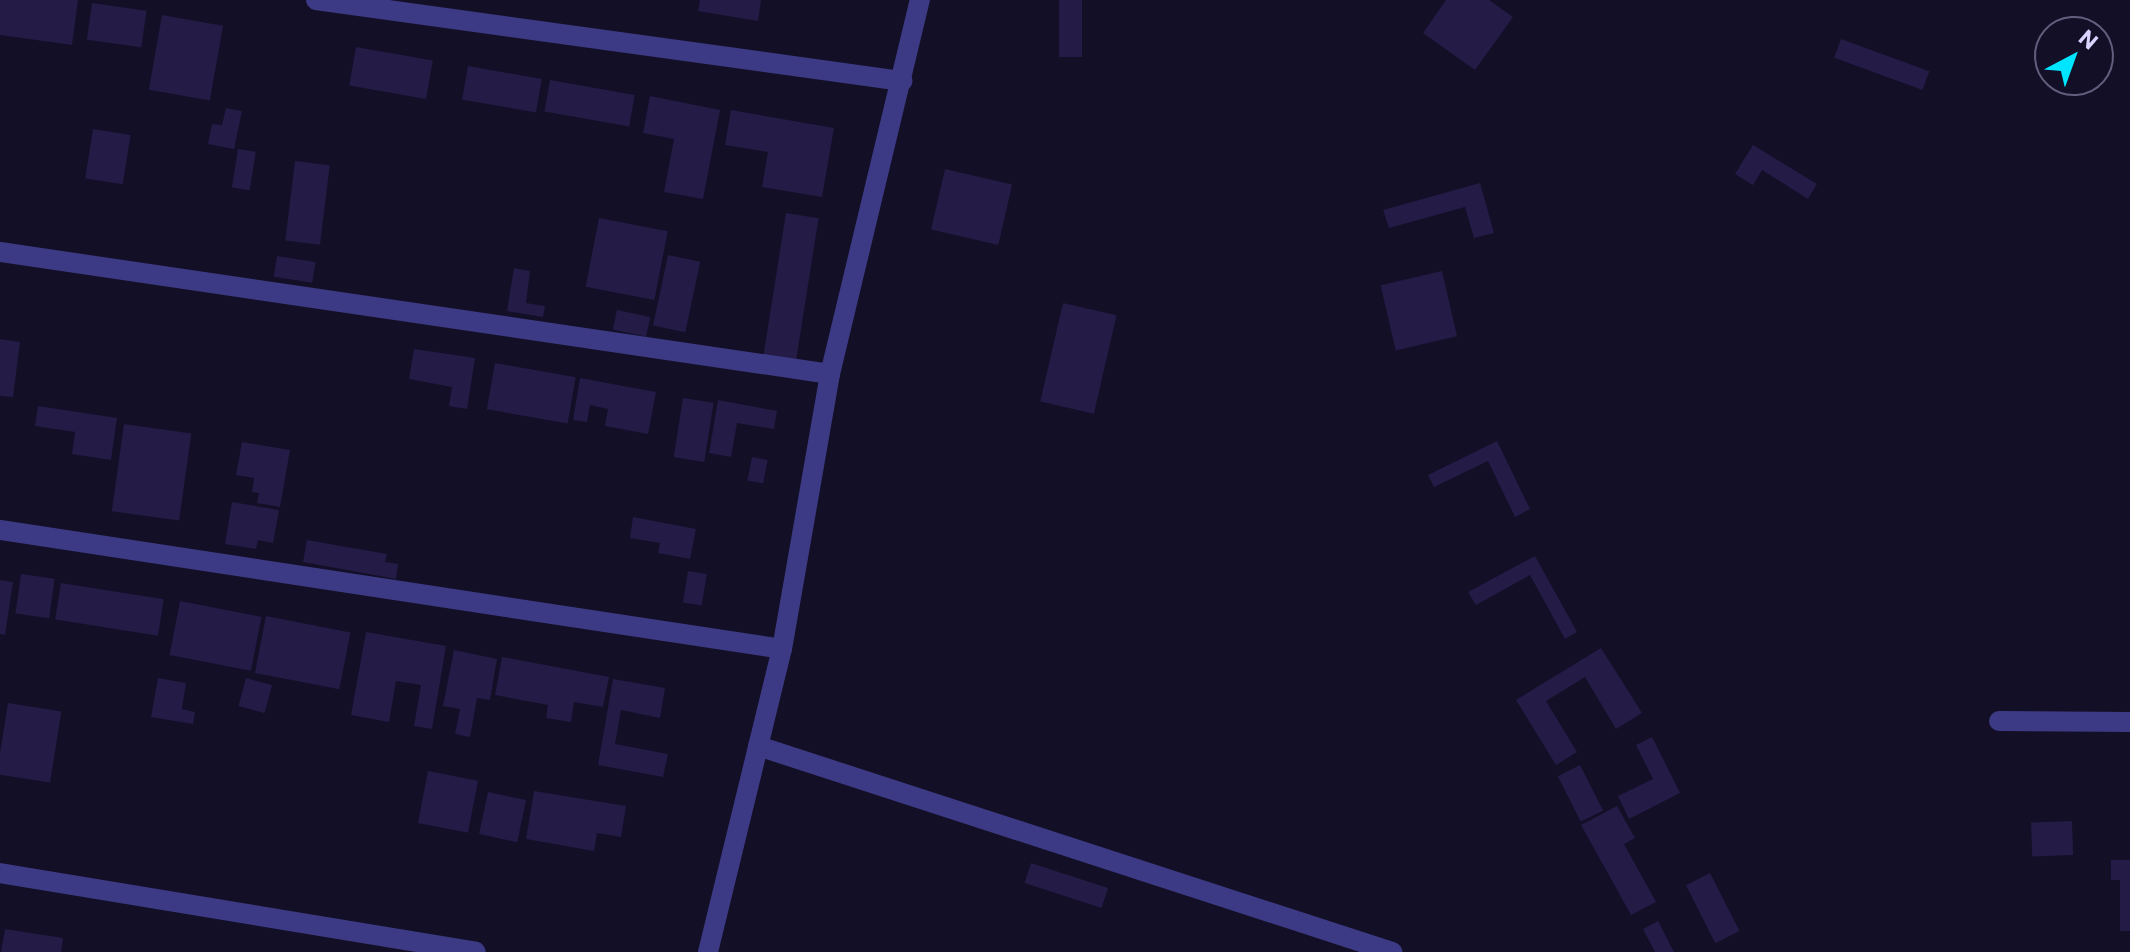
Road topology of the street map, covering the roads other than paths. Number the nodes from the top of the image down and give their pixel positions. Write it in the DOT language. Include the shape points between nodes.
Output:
graph roads {
  1 [pos="316,0"];
  2 [pos="920,0"];
  3 [pos="902,81"];
  4 [pos="0,252"];
  5 [pos="830,374"];
  6 [pos="0,530"];
  7 [pos="782,649"];
  8 [pos="1999,721"];
  9 [pos="2130,722"];
  10 [pos="758,746"];
  11 [pos="0,873"];
  12 [pos="475,952"];
  13 [pos="708,952"];
  14 [pos="1392,952"];
  1 -- 3 [label="street"];
  2 -- 3 [label="street"];
  3 -- 5 [label="street"];
  4 -- 5 [label="street"];
  5 -- 7 [label="street"];
  6 -- 7 [label="street"];
  7 -- 10 [label="street"];
  8 -- 9 [label="street"];
  10 -- 13 [label="street"];
  10 -- 14 [label="street"];
  11 -- 12 [label="street"];
}
